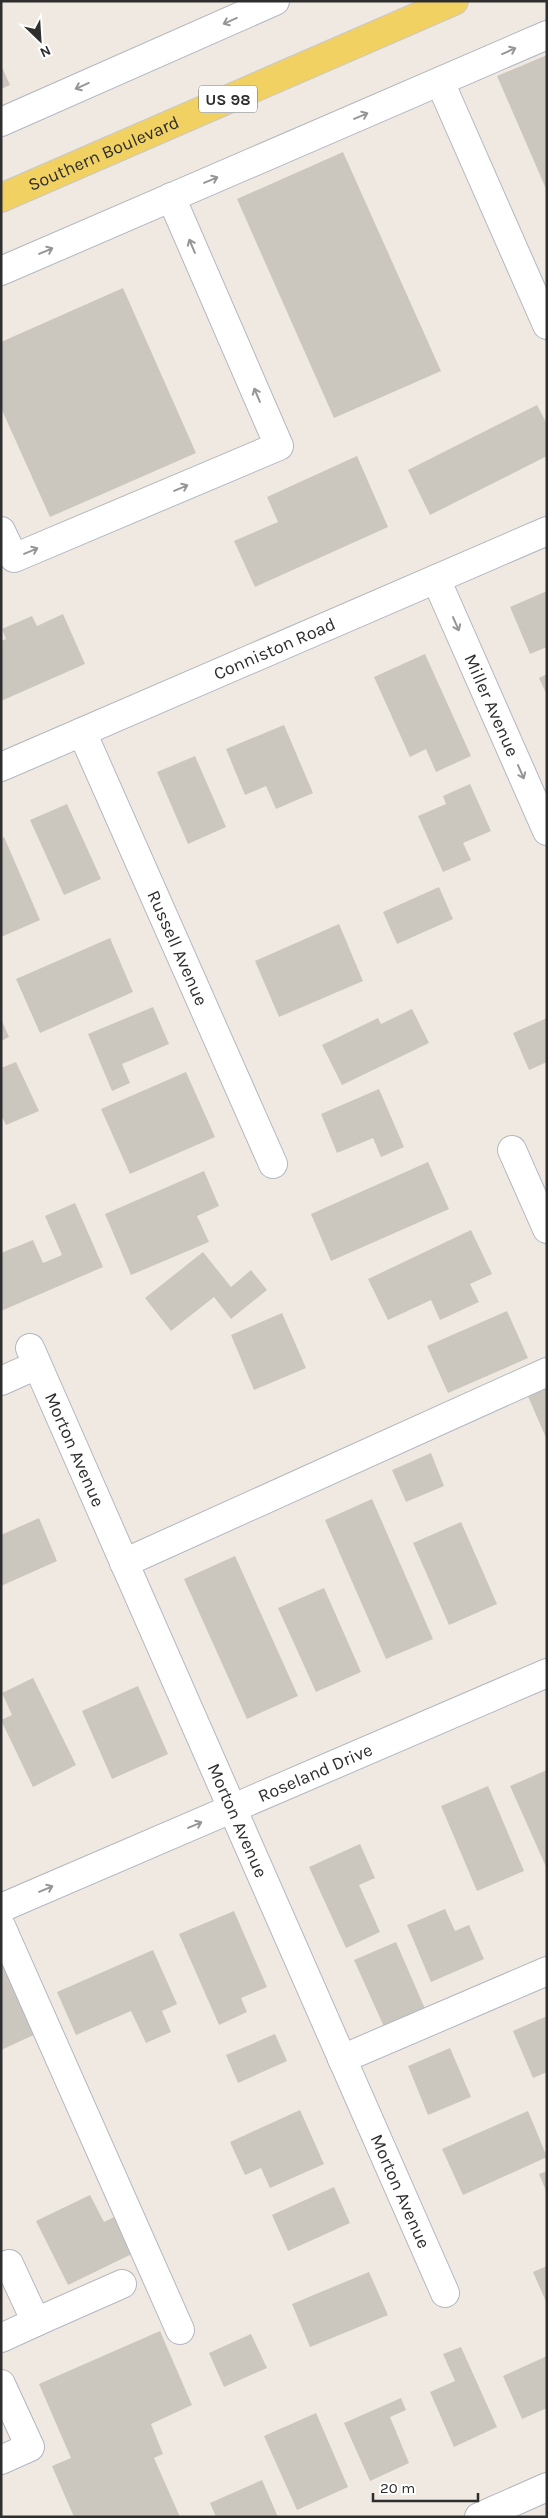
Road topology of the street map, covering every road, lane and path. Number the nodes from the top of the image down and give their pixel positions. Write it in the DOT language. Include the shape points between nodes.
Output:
graph roads {
  1 [pos="275,1"];
  2 [pos="454,1"];
  3 [pos="547,35"];
  4 [pos="440,82"];
  5 [pos="1,122"];
  6 [pos="171,197"];
  7 [pos="1,198"];
  8 [pos="1,271"];
  9 [pos="547,325"];
  10 [pos="1,531"];
  11 [pos="547,531"];
  12 [pos="436,579"];
  13 [pos="82,732"];
  14 [pos="1,767"];
  15 [pos="547,831"];
  16 [pos="512,1150"];
  17 [pos="273,1164"];
  18 [pos="547,1229"];
  19 [pos="547,1372"];
  20 [pos="1,1381"];
  21 [pos="124,1563"];
  22 [pos="547,1673"];
  23 [pos="232,1809"];
  24 [pos="2,1909"];
  25 [pos="547,1971"];
  26 [pos="342,2059"];
  27 [pos="1,2267"];
  28 [pos="122,2284"];
  29 [pos="445,2293"];
  30 [pos="36,2322"];
  31 [pos="180,2330"];
  32 [pos="1,2338"];
  33 [pos="1,2384"];
  34 [pos="1,2460"];
  35 [pos="547,2488"];
  36 [pos="479,2517"];
  1 -- 5 [label="street, one-way"];
  2 -- 7 [label="main road, Southern Boulevard / US 98"];
  4 -- 3 [label="street, one-way"];
  6 -- 4 [label="street, one-way"];
  4 -- 9 [label="street"];
  8 -- 6 [label="street, one-way"];
  10 -- 6 [label="street, one-way" via="14,558 279,446"];
  11 -- 12 [label="street, Conniston Road"];
  12 -- 13 [label="street, Conniston Road"];
  12 -- 15 [label="street, Miller Avenue, one-way"];
  13 -- 14 [label="street, Conniston Road"];
  13 -- 17 [label="street, Russell Avenue"];
  16 -- 18 [label="street"];
  19 -- 21 [label="street"];
  20 -- 21 [label="street, Morton Avenue" via="33,1357"];
  21 -- 23 [label="street, Morton Avenue"];
  22 -- 23 [label="street, Roseland Drive"];
  24 -- 23 [label="street, Roseland Drive, one-way"];
  23 -- 26 [label="street, Morton Avenue"];
  24 -- 31 [label="street"];
  25 -- 26 [label="street"];
  26 -- 29 [label="street, Morton Avenue"];
  27 -- 30 [label="street" via="9,2264"];
  28 -- 30 [label="street"];
  30 -- 32 [label="street"];
  33 -- 34 [label="street" via="30,2447"];
  35 -- 36 [label="street"];
}
